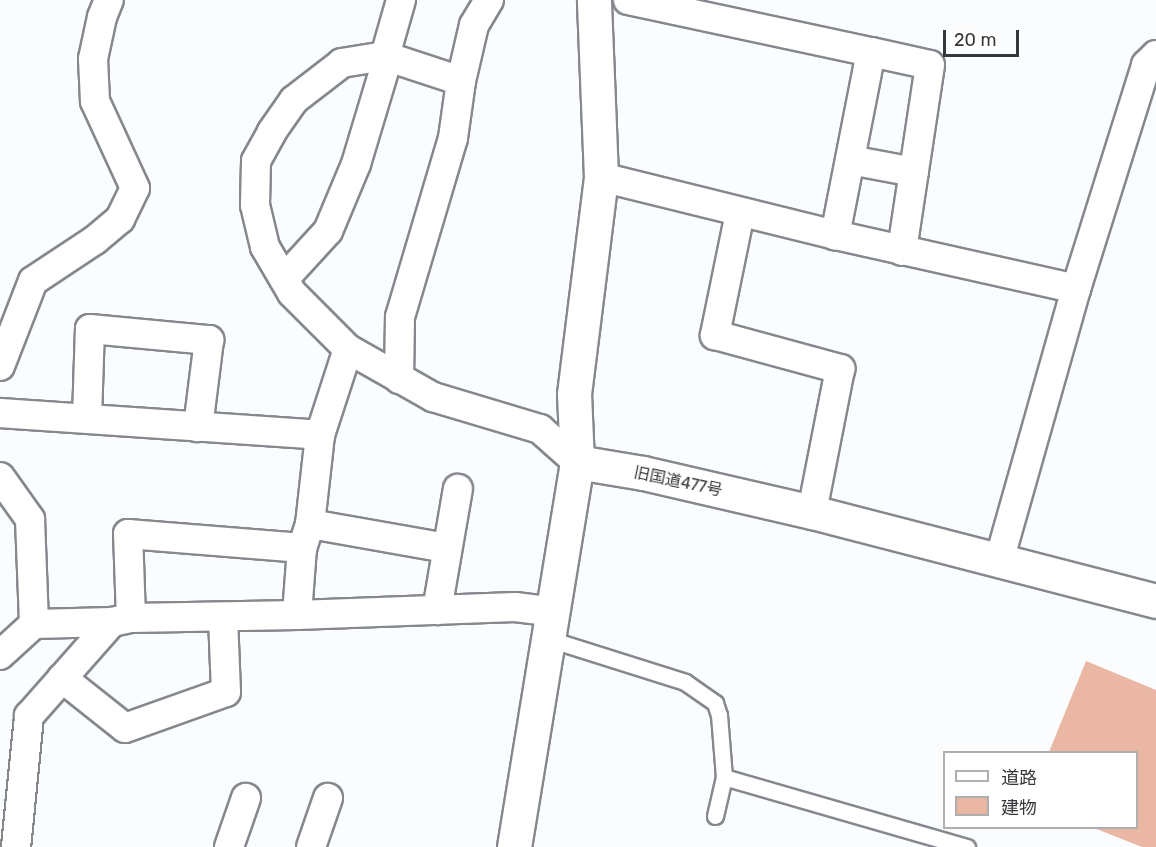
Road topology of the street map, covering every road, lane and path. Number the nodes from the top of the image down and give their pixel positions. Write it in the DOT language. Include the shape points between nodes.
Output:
graph roads {
  1 [pos="109,0"];
  2 [pos="401,0"];
  3 [pos="489,0"];
  4 [pos="594,0"];
  5 [pos="628,0"];
  6 [pos="871,52"];
  7 [pos="1156,55"];
  8 [pos="386,57"];
  9 [pos="461,81"];
  10 [pos="850,160"];
  11 [pos="914,172"];
  12 [pos="601,177"];
  13 [pos="740,213"];
  14 [pos="835,235"];
  15 [pos="902,251"];
  16 [pos="284,279"];
  17 [pos="1076,289"];
  18 [pos="348,349"];
  19 [pos="0,366"];
  20 [pos="399,379"];
  21 [pos="0,413"];
  22 [pos="87,418"];
  23 [pos="198,428"];
  24 [pos="320,435"];
  25 [pos="577,462"];
  26 [pos="0,477"];
  27 [pos="458,489"];
  28 [pos="812,512"];
  29 [pos="306,536"];
  30 [pos="446,548"];
  31 [pos="999,561"];
  32 [pos="1156,601"];
  33 [pos="437,610"];
  34 [pos="297,615"];
  35 [pos="223,618"];
  36 [pos="122,620"];
  37 [pos="34,624"];
  38 [pos="552,626"];
  39 [pos="0,655"];
  40 [pos="62,678"];
  41 [pos="724,777"];
  42 [pos="246,798"];
  43 [pos="328,798"];
  44 [pos="715,816"];
  45 [pos="16,847"];
  46 [pos="229,847"];
  47 [pos="312,847"];
  48 [pos="514,847"];
  49 [pos="967,847"];
  1 -- 19 [label="street" via="93,59 95,101 135,188 120,219 33,281"];
  2 -- 8 [label="street"];
  3 -- 9 [label="street" via="474,25"];
  4 -- 12 [label="street"];
  5 -- 6 [label="street"];
  6 -- 10 [label="street"];
  6 -- 11 [label="street" via="930,65"];
  7 -- 17 [label="street" via="1146,65"];
  8 -- 9 [label="street"];
  8 -- 16 [label="street" via="356,164 328,231"];
  8 -- 16 [label="street" via="342,63 294,100 256,161 255,206 265,247"];
  9 -- 20 [label="street" via="453,138 400,317"];
  10 -- 11 [label="street"];
  10 -- 14 [label="street"];
  11 -- 15 [label="street"];
  12 -- 13 [label="street"];
  12 -- 25 [label="street" via="574,394"];
  13 -- 14 [label="street"];
  13 -- 28 [label="street" via="715,335 840,369"];
  14 -- 15 [label="street"];
  15 -- 17 [label="street"];
  16 -- 18 [label="street" via="292,293"];
  17 -- 31 [label="street"];
  18 -- 20 [label="street"];
  18 -- 24 [label="street"];
  20 -- 25 [label="street" via="434,397 540,429"];
  21 -- 22 [label="street"];
  22 -- 23 [label="street"];
  22 -- 23 [label="street" via="90,329 209,340"];
  23 -- 24 [label="street"];
  24 -- 29 [label="street"];
  25 -- 28 [label="street, 旧国道477号"];
  25 -- 38 [label="street"];
  26 -- 37 [label="street" via="30,519"];
  27 -- 30 [label="street"];
  28 -- 31 [label="street, 旧国道477号"];
  29 -- 30 [label="street"];
  29 -- 34 [label="street"];
  29 -- 36 [label="street" via="128,534"];
  30 -- 33 [label="street"];
  31 -- 32 [label="street, 旧国道477号"];
  33 -- 34 [label="street"];
  33 -- 38 [label="street" via="515,606"];
  34 -- 35 [label="street"];
  35 -- 36 [label="street"];
  35 -- 40 [label="street" via="226,692 125,728"];
  36 -- 37 [label="street"];
  36 -- 40 [label="street"];
  37 -- 39 [label="street"];
  38 -- 41 [label="lane" via="685,682 715,702"];
  38 -- 48 [label="street"];
  40 -- 45 [label="street" via="28,716"];
  41 -- 44 [label="lane"];
  41 -- 49 [label="lane"];
  42 -- 46 [label="street"];
  43 -- 47 [label="street"];
}
